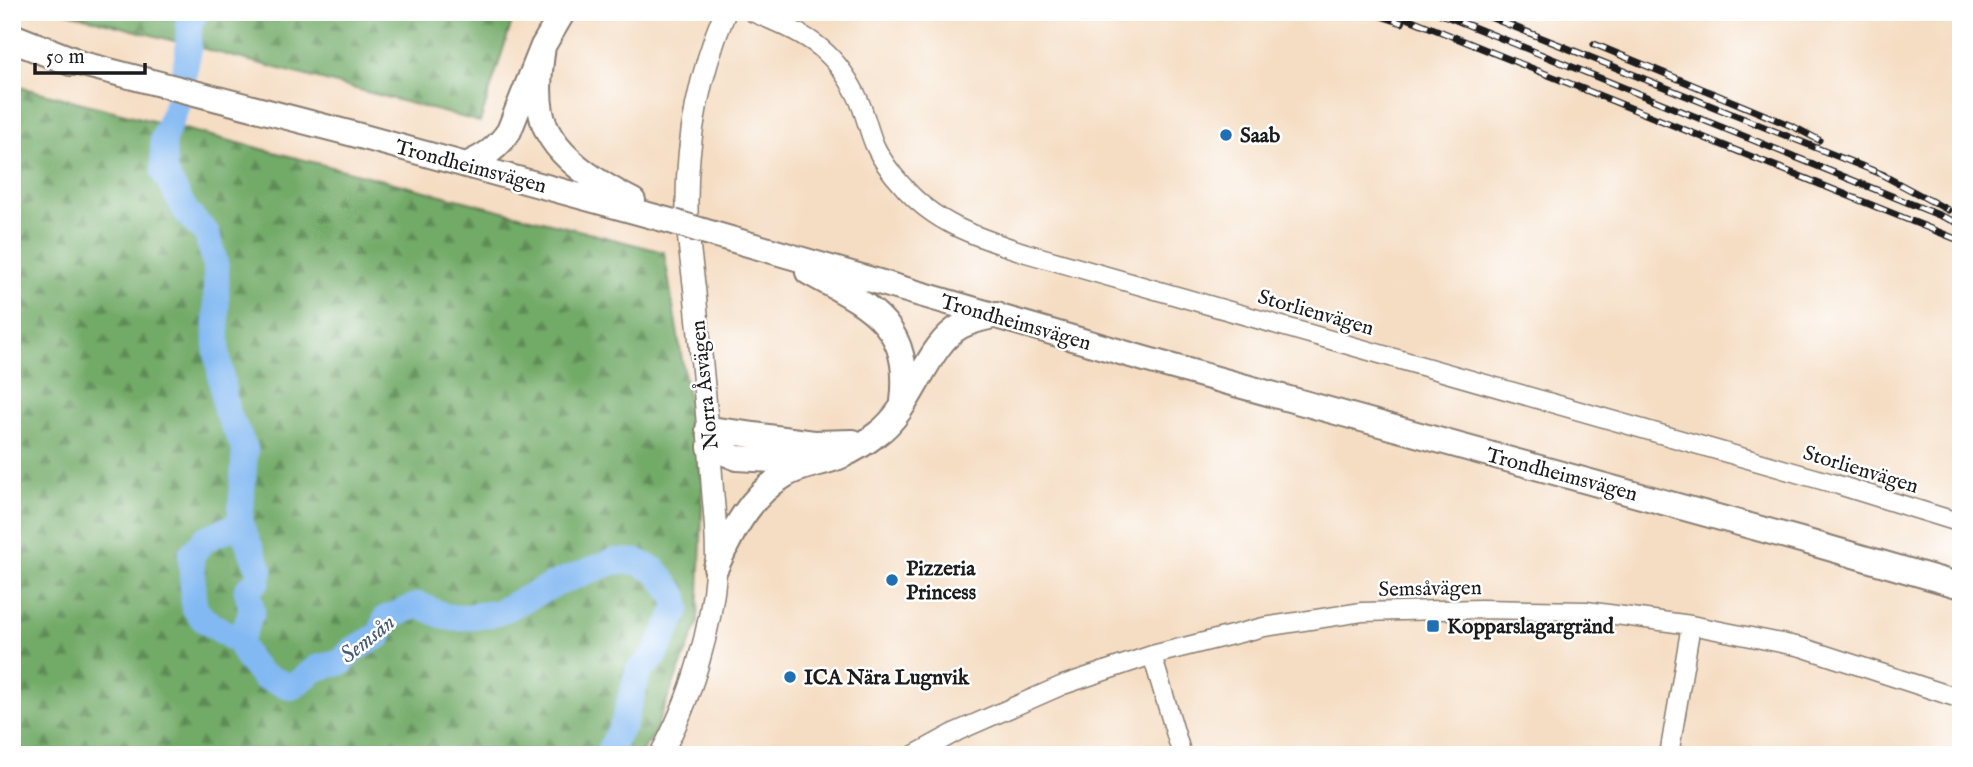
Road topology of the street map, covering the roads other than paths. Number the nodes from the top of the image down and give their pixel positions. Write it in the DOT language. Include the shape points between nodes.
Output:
graph roads {
  1 [pos="563,12"];
  2 [pos="725,12"];
  3 [pos="752,12"];
  4 [pos="12,38"];
  5 [pos="543,46"];
  6 [pos="12,50"];
  7 [pos="71,61"];
  8 [pos="466,165"];
  9 [pos="674,222"];
  10 [pos="697,238"];
  11 [pos="772,252"];
  12 [pos="997,315"];
  13 [pos="902,407"];
  14 [pos="709,438"];
  15 [pos="864,441"];
  16 [pos="818,462"];
  17 [pos="1961,523"];
  18 [pos="716,567"];
  19 [pos="1961,586"];
  20 [pos="1691,625"];
  21 [pos="1152,655"];
  22 [pos="1961,699"];
  23 [pos="662,754"];
  24 [pos="914,755"];
  25 [pos="1182,755"];
  26 [pos="1669,755"];
  1 -- 5 [label="main road"];
  2 -- 10 [label="street, Norra Åsvägen" via="698,92 689,150 687,210"];
  3 -- 17 [label="street, Storlienvägen" via="804,34 835,60 858,97 876,148 902,186 934,215 968,234"];
  4 -- 7 [label="highway"];
  5 -- 8 [label="main road" via="502,142 492,153"];
  5 -- 9 [label="main road" via="541,115 548,132 578,167"];
  6 -- 7 [label="highway"];
  7 -- 8 [label="main road, Trondheimsvägen"];
  8 -- 9 [label="main road, Trondheimsvägen"];
  9 -- 10 [label="main road, Trondheimsvägen, bridge"];
  10 -- 11 [label="main road, Trondheimsvägen"];
  10 -- 14 [label="street, Norra Åsvägen"];
  11 -- 12 [label="main road, Trondheimsvägen"];
  11 -- 13 [label="main road" via="855,298 888,326 904,361"];
  12 -- 13 [label="main road" via="959,326 947,337"];
  12 -- 19 [label="main road, Trondheimsvägen"];
  13 -- 15 [label="main road"];
  14 -- 15 [label="main road"];
  14 -- 16 [label="main road" via="737,458"];
  14 -- 18 [label="street, Norra Åsvägen"];
  15 -- 16 [label="main road" via="842,456"];
  16 -- 18 [label="main road" via="785,475 747,509"];
  18 -- 23 [label="street, Norra Åsvägen" via="698,660"];
  20 -- 21 [label="street, Semsåvägen" via="1586,611 1362,612 1265,627"];
  20 -- 22 [label="street, Semsåvägen" via="1801,648"];
  20 -- 26 [label="street"];
  21 -- 24 [label="street, Semsåvägen" via="1063,685"];
  21 -- 25 [label="street"];
}
